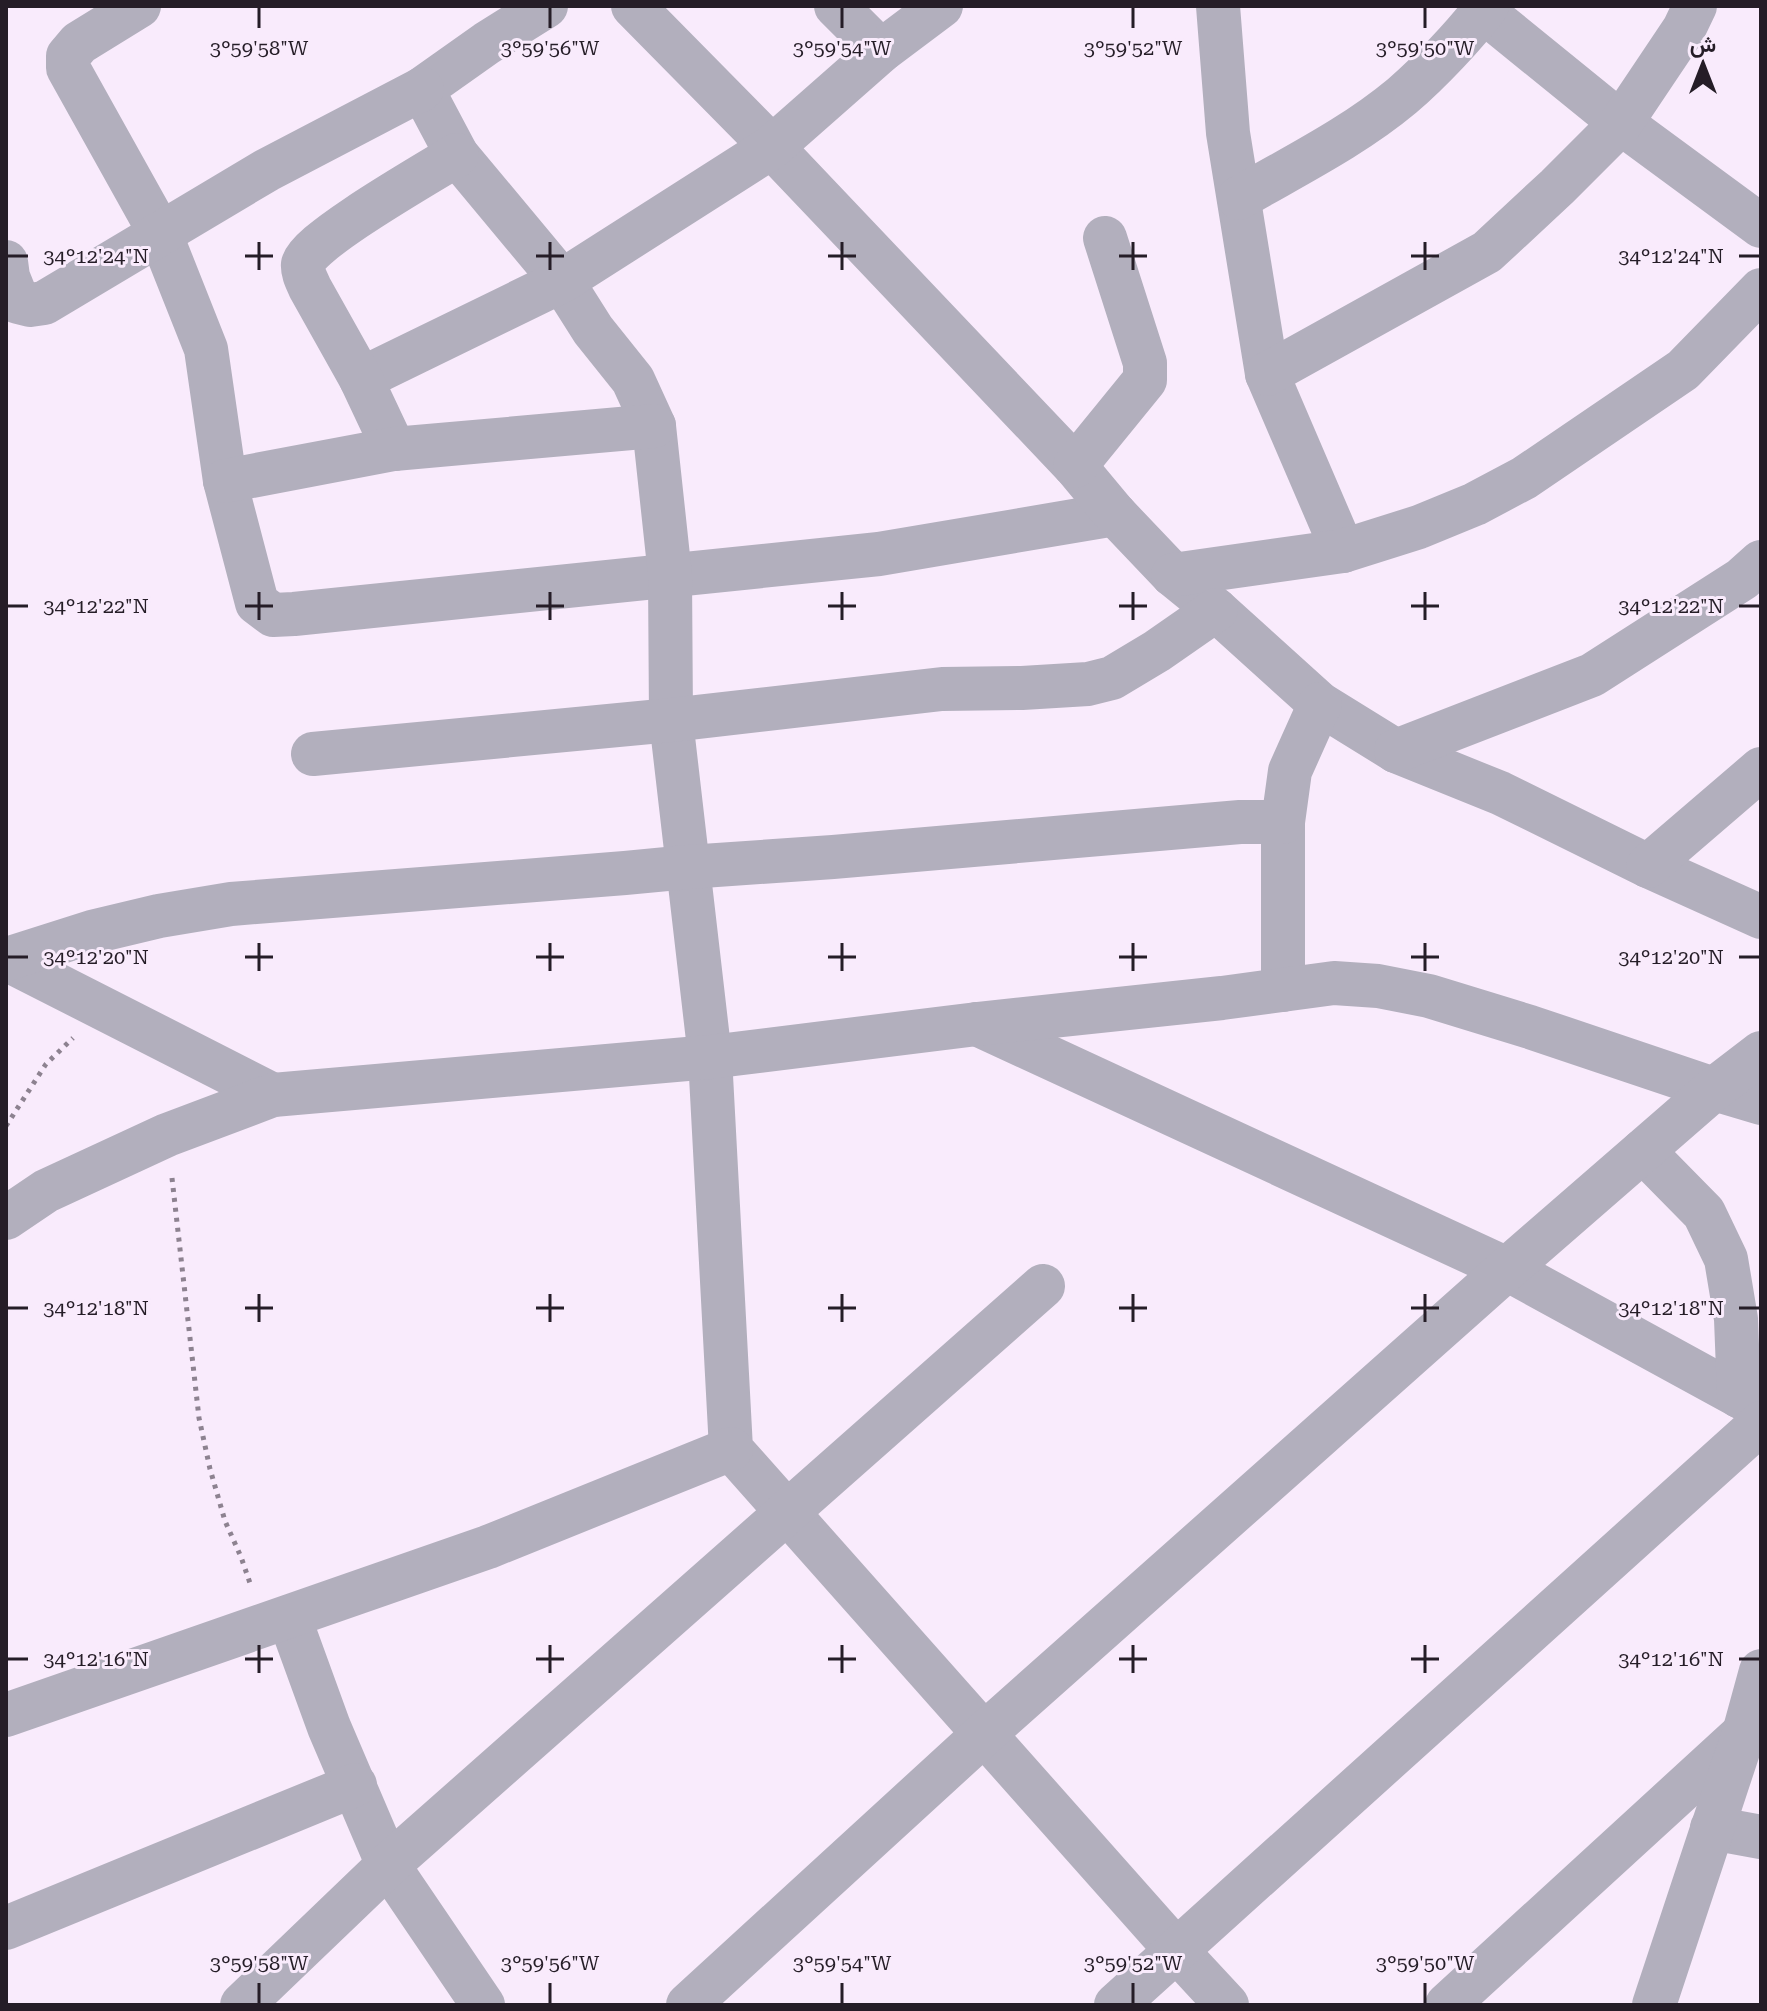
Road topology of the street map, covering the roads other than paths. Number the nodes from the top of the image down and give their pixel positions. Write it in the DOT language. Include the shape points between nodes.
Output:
graph roads {
  1 [pos="139,6"];
  2 [pos="546,6"];
  3 [pos="633,6"];
  4 [pos="836,6"];
  5 [pos="941,6"];
  6 [pos="1218,6"];
  7 [pos="1695,6"];
  8 [pos="1485,8"];
  9 [pos="881,51"];
  10 [pos="422,89"];
  11 [pos="1621,123"];
  12 [pos="772,147"];
  13 [pos="457,155"];
  14 [pos="1239,198"];
  15 [pos="1761,226"];
  16 [pos="160,233"];
  17 [pos="1105,238"];
  18 [pos="6,262"];
  19 [pos="562,281"];
  20 [pos="1761,290"];
  21 [pos="1267,374"];
  22 [pos="361,379"];
  23 [pos="654,426"];
  24 [pos="394,449"];
  25 [pos="1075,466"];
  26 [pos="225,481"];
  27 [pos="1115,514"];
  28 [pos="1343,551"];
  29 [pos="1761,562"];
  30 [pos="670,575"];
  31 [pos="1173,575"];
  32 [pos="1216,610"];
  33 [pos="1320,704"];
  34 [pos="671,720"];
  35 [pos="1396,751"];
  36 [pos="313,754"];
  37 [pos="1761,769"];
  38 [pos="1283,822"];
  39 [pos="1648,866"];
  40 [pos="688,867"];
  41 [pos="1761,917"];
  42 [pos="7,959"];
  43 [pos="1283,990"];
  44 [pos="977,1024"];
  45 [pos="1761,1053"];
  46 [pos="710,1057"];
  47 [pos="1714,1089"];
  48 [pos="273,1095"];
  49 [pos="1761,1103"];
  50 [pos="1643,1151"];
  51 [pos="6,1218"];
  52 [pos="1507,1269"];
  53 [pos="1043,1286"];
  54 [pos="1754,1409"];
  55 [pos="731,1449"];
  56 [pos="787,1512"];
  57 [pos="276,1621"];
  58 [pos="1761,1671"];
  59 [pos="6,1715"];
  60 [pos="1744,1733"];
  61 [pos="984,1734"];
  62 [pos="355,1785"];
  63 [pos="1712,1828"];
  64 [pos="1761,1837"];
  65 [pos="388,1865"];
  66 [pos="6,1928"];
  67 [pos="1176,1950"];
  68 [pos="242,2005"];
  69 [pos="483,2005"];
  70 [pos="688,2005"];
  71 [pos="1116,2005"];
  72 [pos="1227,2005"];
  73 [pos="1447,2005"];
  74 [pos="1654,2005"];
  1 -- 16 [label="street" via="79,43 68,56 68,68"];
  2 -- 10 [label="street"];
  3 -- 12 [label="street"];
  4 -- 9 [label="street"];
  5 -- 9 [label="street"];
  6 -- 14 [label="street"];
  7 -- 11 [label="street"];
  8 -- 11 [label="street"];
  8 -- 14 [label="street" via="1402,96 1347,136"];
  9 -- 12 [label="street"];
  10 -- 13 [label="street"];
  10 -- 16 [label="street"];
  11 -- 15 [label="street"];
  11 -- 21 [label="street" via="1487,252"];
  12 -- 19 [label="street"];
  12 -- 25 [label="street"];
  13 -- 19 [label="street"];
  13 -- 22 [label="street" via="342,227 303,263 310,288"];
  14 -- 21 [label="street"];
  16 -- 18 [label="street" via="44,303 18,302"];
  16 -- 26 [label="street" via="206,349"];
  17 -- 25 [label="street" via="1145,363 1145,380"];
  19 -- 22 [label="street"];
  19 -- 23 [label="street" via="633,380"];
  20 -- 28 [label="street" via="1683,370 1524,478 1419,527"];
  21 -- 28 [label="street"];
  22 -- 24 [label="street"];
  23 -- 24 [label="street"];
  23 -- 30 [label="street"];
  24 -- 26 [label="street"];
  25 -- 27 [label="street"];
  26 -- 30 [label="street" via="257,603 273,615"];
  27 -- 30 [label="street" via="879,554"];
  27 -- 31 [label="street"];
  28 -- 31 [label="street"];
  29 -- 35 [label="street" via="1592,675"];
  30 -- 34 [label="street"];
  31 -- 32 [label="street"];
  32 -- 33 [label="street"];
  32 -- 34 [label="street" via="1112,678 1088,684 942,689"];
  33 -- 35 [label="street"];
  33 -- 38 [label="street" via="1290,771"];
  34 -- 36 [label="street"];
  34 -- 40 [label="street"];
  35 -- 39 [label="street" via="1500,793"];
  37 -- 39 [label="street"];
  38 -- 40 [label="street"];
  38 -- 43 [label="street"];
  39 -- 41 [label="street"];
  40 -- 42 [label="street" via="231,904 92,932"];
  40 -- 46 [label="street"];
  42 -- 48 [label="street"];
  43 -- 44 [label="street"];
  43 -- 47 [label="street" via="1334,983 1429,996"];
  44 -- 46 [label="street"];
  44 -- 52 [label="street"];
  45 -- 47 [label="street"];
  46 -- 48 [label="street"];
  46 -- 55 [label="street"];
  47 -- 49 [label="street"];
  47 -- 50 [label="street"];
  48 -- 51 [label="street" via="167,1135 46,1191"];
  50 -- 52 [label="street"];
  50 -- 54 [label="street" via="1704,1213 1726,1259"];
  52 -- 54 [label="street"];
  52 -- 61 [label="street"];
  53 -- 56 [label="street"];
  54 -- 67 [label="street"];
  55 -- 56 [label="street"];
  55 -- 57 [label="street" via="488,1547"];
  56 -- 61 [label="street"];
  56 -- 65 [label="street"];
  57 -- 59 [label="street"];
  57 -- 62 [label="street"];
  58 -- 60 [label="street"];
  60 -- 63 [label="street"];
  60 -- 73 [label="street"];
  61 -- 67 [label="street"];
  61 -- 70 [label="street"];
  62 -- 65 [label="street"];
  62 -- 66 [label="street"];
  63 -- 64 [label="street"];
  63 -- 74 [label="street"];
  65 -- 68 [label="street"];
  65 -- 69 [label="street"];
  67 -- 71 [label="street"];
  67 -- 72 [label="street"];
}
